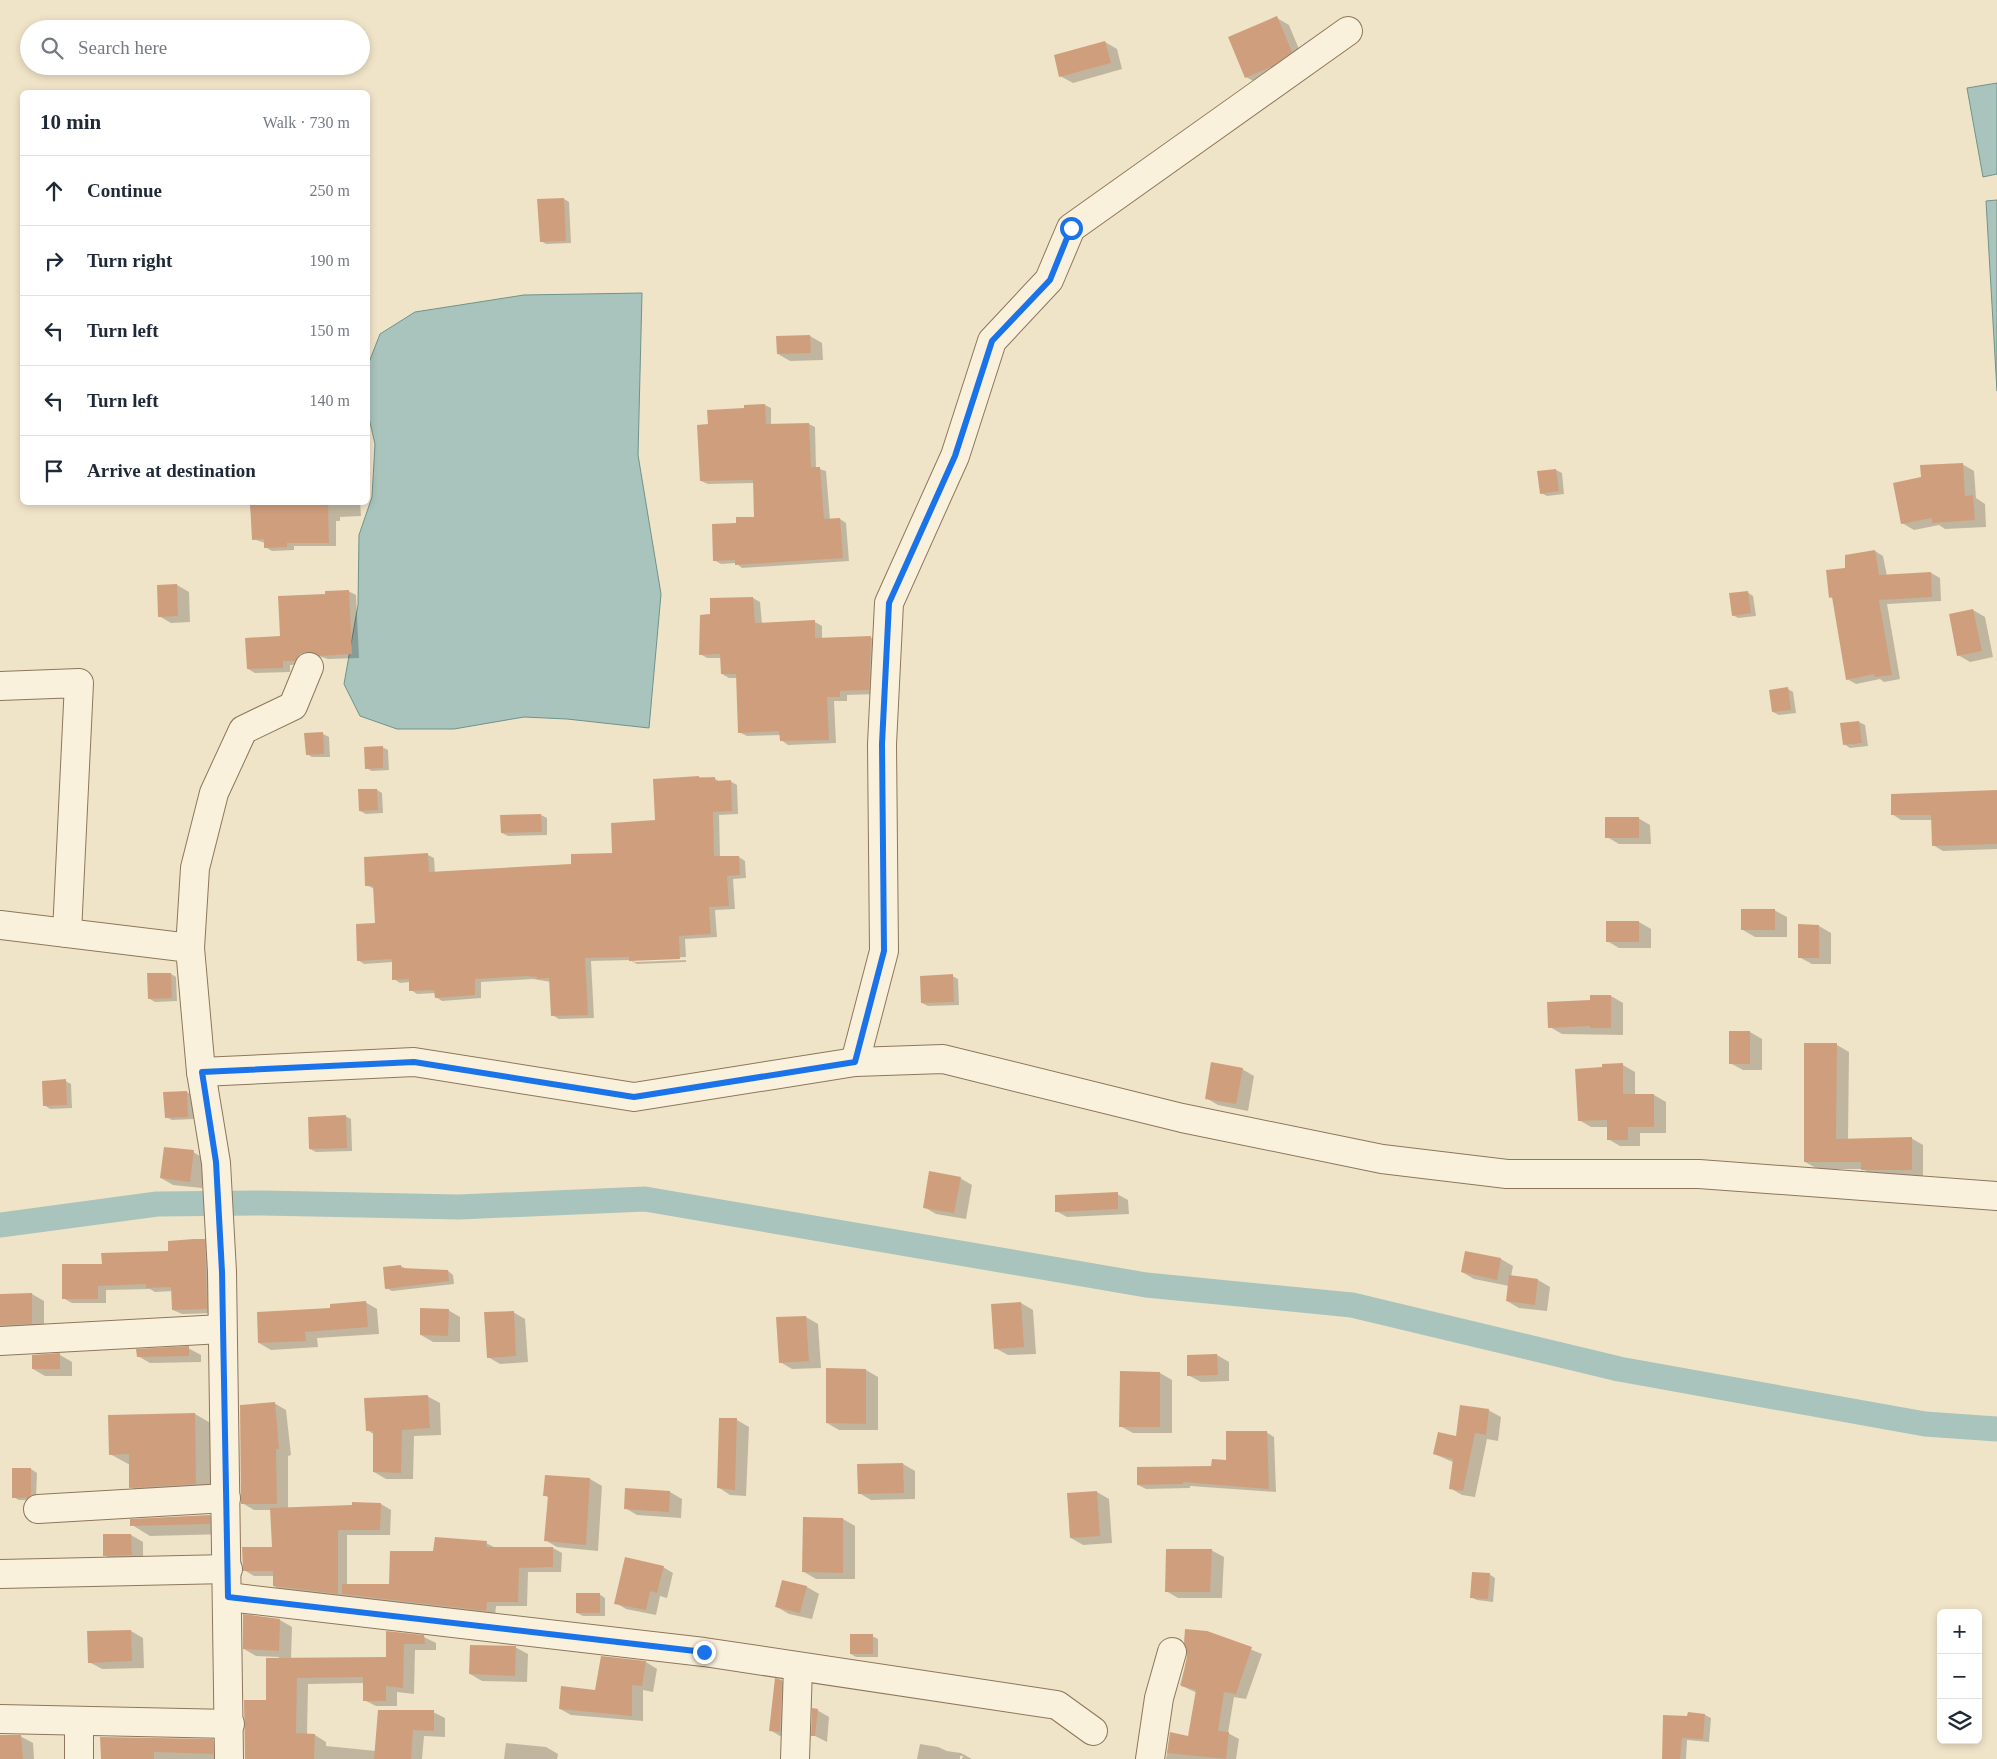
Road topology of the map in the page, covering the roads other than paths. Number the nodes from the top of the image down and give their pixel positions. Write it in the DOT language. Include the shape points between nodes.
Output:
graph roads {
  1 [pos="1348,32"];
  2 [pos="309,667"];
  3 [pos="0,686"];
  4 [pos="0,924"];
  5 [pos="67,933"];
  6 [pos="190,948"];
  7 [pos="855,1062"];
  8 [pos="202,1072"];
  9 [pos="1997,1196"];
  10 [pos="222,1329"];
  11 [pos="0,1341"];
  12 [pos="226,1498"];
  13 [pos="38,1509"];
  14 [pos="228,1569"];
  15 [pos="0,1574"];
  16 [pos="228,1597"];
  17 [pos="1172,1652"];
  18 [pos="798,1666"];
  19 [pos="0,1719"];
  20 [pos="79,1721"];
  21 [pos="230,1724"];
  22 [pos="1093,1731"];
  23 [pos="79,1759"];
  24 [pos="229,1759"];
  25 [pos="795,1759"];
  26 [pos="1150,1759"];
  1 -- 7 [label="street" via="1071,228 1050,280 992,341 955,456 889,603 882,744 884,951"];
  2 -- 6 [label="street" via="293,706 243,730 214,793 196,868"];
  3 -- 5 [label="street" via="79,683"];
  4 -- 5 [label="street"];
  5 -- 6 [label="street"];
  6 -- 8 [label="street"];
  7 -- 8 [label="street" via="634,1097 414,1062"];
  7 -- 9 [label="street" via="943,1058 1201,1122 1382,1159 1498,1173 1699,1174"];
  8 -- 10 [label="street" via="216,1162"];
  10 -- 11 [label="street"];
  10 -- 12 [label="street"];
  12 -- 13 [label="street"];
  12 -- 14 [label="street"];
  14 -- 15 [label="street"];
  14 -- 16 [label="street"];
  16 -- 18 [label="street" via="704,1652"];
  16 -- 21 [label="street"];
  17 -- 26 [label="street" via="1159,1698"];
  18 -- 22 [label="street" via="1057,1705"];
  18 -- 25 [label="street"];
  19 -- 20 [label="street"];
  20 -- 21 [label="street"];
  20 -- 23 [label="street"];
  21 -- 24 [label="street"];
}
